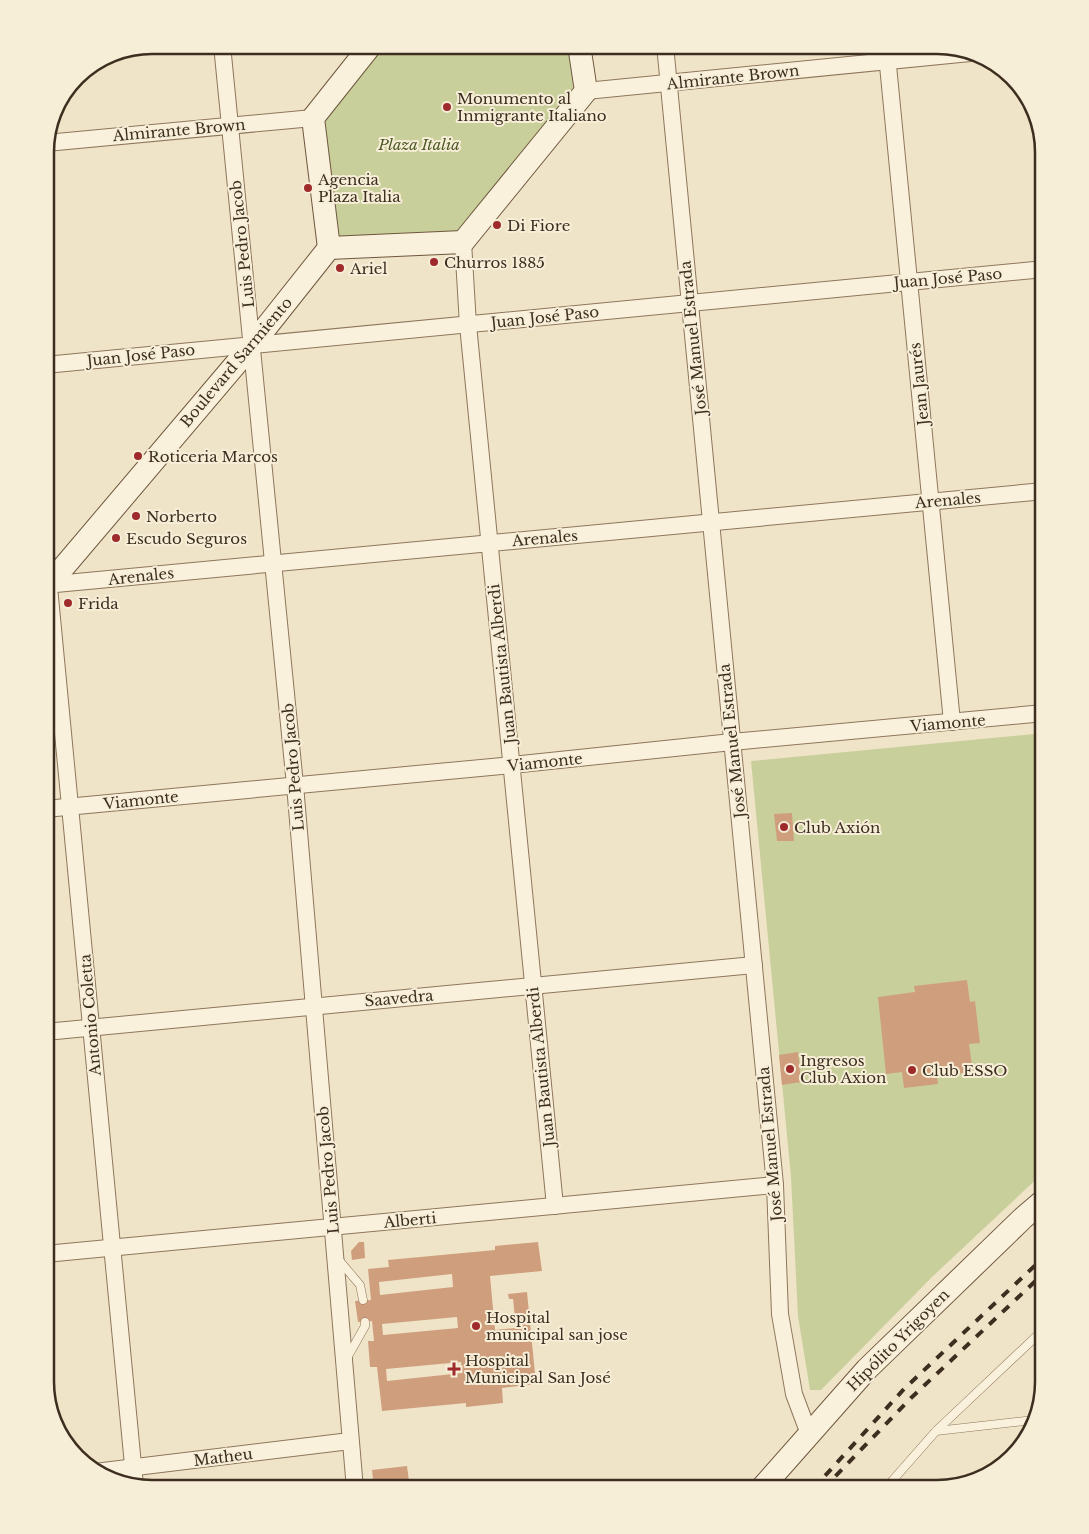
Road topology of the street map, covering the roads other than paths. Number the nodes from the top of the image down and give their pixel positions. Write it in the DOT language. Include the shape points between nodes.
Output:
graph roads {
  1 [pos="223,54"];
  2 [pos="364,54"];
  3 [pos="581,54"];
  4 [pos="665,54"];
  5 [pos="879,54"];
  6 [pos="886,54"];
  7 [pos="668,83"];
  8 [pos="586,91"];
  9 [pos="313,118"];
  10 [pos="230,125"];
  11 [pos="54,142"];
  12 [pos="463,242"];
  13 [pos="328,248"];
  14 [pos="1035,270"];
  15 [pos="909,282"];
  16 [pos="690,303"];
  17 [pos="468,324"];
  18 [pos="252,344"];
  19 [pos="54,364"];
  20 [pos="1035,492"];
  21 [pos="930,502"];
  22 [pos="711,522"];
  23 [pos="490,543"];
  24 [pos="274,563"];
  25 [pos="54,578"];
  26 [pos="54,586"];
  27 [pos="54,660"];
  28 [pos="1035,714"];
  29 [pos="952,722"];
  30 [pos="732,742"];
  31 [pos="512,765"];
  32 [pos="295,785"];
  33 [pos="70,807"];
  34 [pos="54,808"];
  35 [pos="754,965"];
  36 [pos="533,986"];
  37 [pos="314,1006"];
  38 [pos="91,1028"];
  39 [pos="54,1031"];
  40 [pos="775,1185"];
  41 [pos="555,1206"];
  42 [pos="1035,1207"];
  43 [pos="333,1227"];
  44 [pos="112,1248"];
  45 [pos="54,1253"];
  46 [pos="335,1255"];
  47 [pos="363,1300"];
  48 [pos="365,1322"];
  49 [pos="1035,1338"];
  50 [pos="344,1362"];
  51 [pos="1028,1421"];
  52 [pos="936,1431"];
  53 [pos="809,1434"];
  54 [pos="350,1441"];
  55 [pos="133,1468"];
  56 [pos="109,1471"];
  57 [pos="134,1478"];
  58 [pos="354,1480"];
  59 [pos="769,1480"];
  60 [pos="893,1480"];
  1 -- 10 [label="street, Luis Pedro Jacob"];
  2 -- 9 [label="main road"];
  3 -- 8 [label="main road"];
  4 -- 7 [label="street, José Manuel Estrada"];
  5 -- 7 [label="street, Almirante Brown"];
  6 -- 15 [label="street, Jean Jaurés"];
  7 -- 8 [label="street, Almirante Brown"];
  7 -- 16 [label="street, José Manuel Estrada"];
  8 -- 12 [label="main road"];
  9 -- 10 [label="street, Almirante Brown"];
  9 -- 13 [label="main road"];
  10 -- 11 [label="street, Almirante Brown"];
  10 -- 18 [label="street, Luis Pedro Jacob"];
  12 -- 13 [label="main road"];
  12 -- 17 [label="street, Juan Bautista Alberdi"];
  13 -- 18 [label="main road, Boulevard Sarmiento"];
  14 -- 15 [label="street, Juan José Paso"];
  15 -- 16 [label="street, Juan José Paso"];
  15 -- 21 [label="street, Jean Jaurés"];
  16 -- 17 [label="street, Juan José Paso"];
  16 -- 22 [label="street, José Manuel Estrada"];
  17 -- 18 [label="street, Juan José Paso"];
  17 -- 23 [label="street, Juan Bautista Alberdi"];
  18 -- 19 [label="street, Juan José Paso"];
  18 -- 24 [label="street, Luis Pedro Jacob"];
  18 -- 25 [label="main road, Boulevard Sarmiento"];
  20 -- 21 [label="street, Arenales"];
  21 -- 22 [label="street, Arenales"];
  21 -- 29 [label="street, Jean Jaurés"];
  22 -- 23 [label="street, Arenales"];
  22 -- 30 [label="street, José Manuel Estrada"];
  23 -- 24 [label="street, Arenales"];
  23 -- 31 [label="street, Juan Bautista Alberdi"];
  24 -- 26 [label="street, Arenales"];
  24 -- 32 [label="street, Luis Pedro Jacob"];
  27 -- 33 [label="street, Antonio Coletta"];
  28 -- 29 [label="street, Viamonte"];
  29 -- 30 [label="street, Viamonte"];
  30 -- 31 [label="street, Viamonte"];
  30 -- 35 [label="street, José Manuel Estrada"];
  31 -- 32 [label="street, Viamonte"];
  31 -- 36 [label="street, Juan Bautista Alberdi"];
  32 -- 33 [label="street, Viamonte"];
  32 -- 37 [label="street, Luis Pedro Jacob"];
  33 -- 34 [label="street, Viamonte"];
  33 -- 38 [label="street, Antonio Coletta"];
  35 -- 36 [label="street, Saavedra"];
  35 -- 40 [label="street, José Manuel Estrada"];
  36 -- 37 [label="street, Saavedra"];
  36 -- 41 [label="street, Juan Bautista Alberdi"];
  37 -- 38 [label="street, Saavedra"];
  37 -- 43 [label="street, Luis Pedro Jacob"];
  38 -- 39 [label="street, Saavedra"];
  38 -- 44 [label="street, Antonio Coletta"];
  40 -- 41 [label="street, Alberti"];
  40 -- 53 [label="street, José Manuel Estrada" via="780,1314 794,1394"];
  41 -- 43 [label="street, Alberti"];
  42 -- 53 [label="main road, Hipólito Yrigoyen" via="867,1369"];
  43 -- 44 [label="street, Alberti"];
  43 -- 46 [label="street, Luis Pedro Jacob"];
  44 -- 45 [label="street, Alberti"];
  44 -- 55 [label="street, Antonio Coletta"];
  46 -- 47 [label="lane" via="358,1281"];
  46 -- 50 [label="street, Luis Pedro Jacob"];
  48 -- 50 [label="lane"];
  49 -- 52 [label="lane"];
  50 -- 54 [label="street, Luis Pedro Jacob"];
  51 -- 52 [label="lane"];
  52 -- 60 [label="lane"];
  53 -- 59 [label="main road, Hipólito Yrigoyen"];
  54 -- 55 [label="street, Matheu"];
  54 -- 58 [label="street, Luis Pedro Jacob"];
  55 -- 56 [label="street, Matheu"];
  55 -- 57 [label="street, Antonio Coletta"];
}
